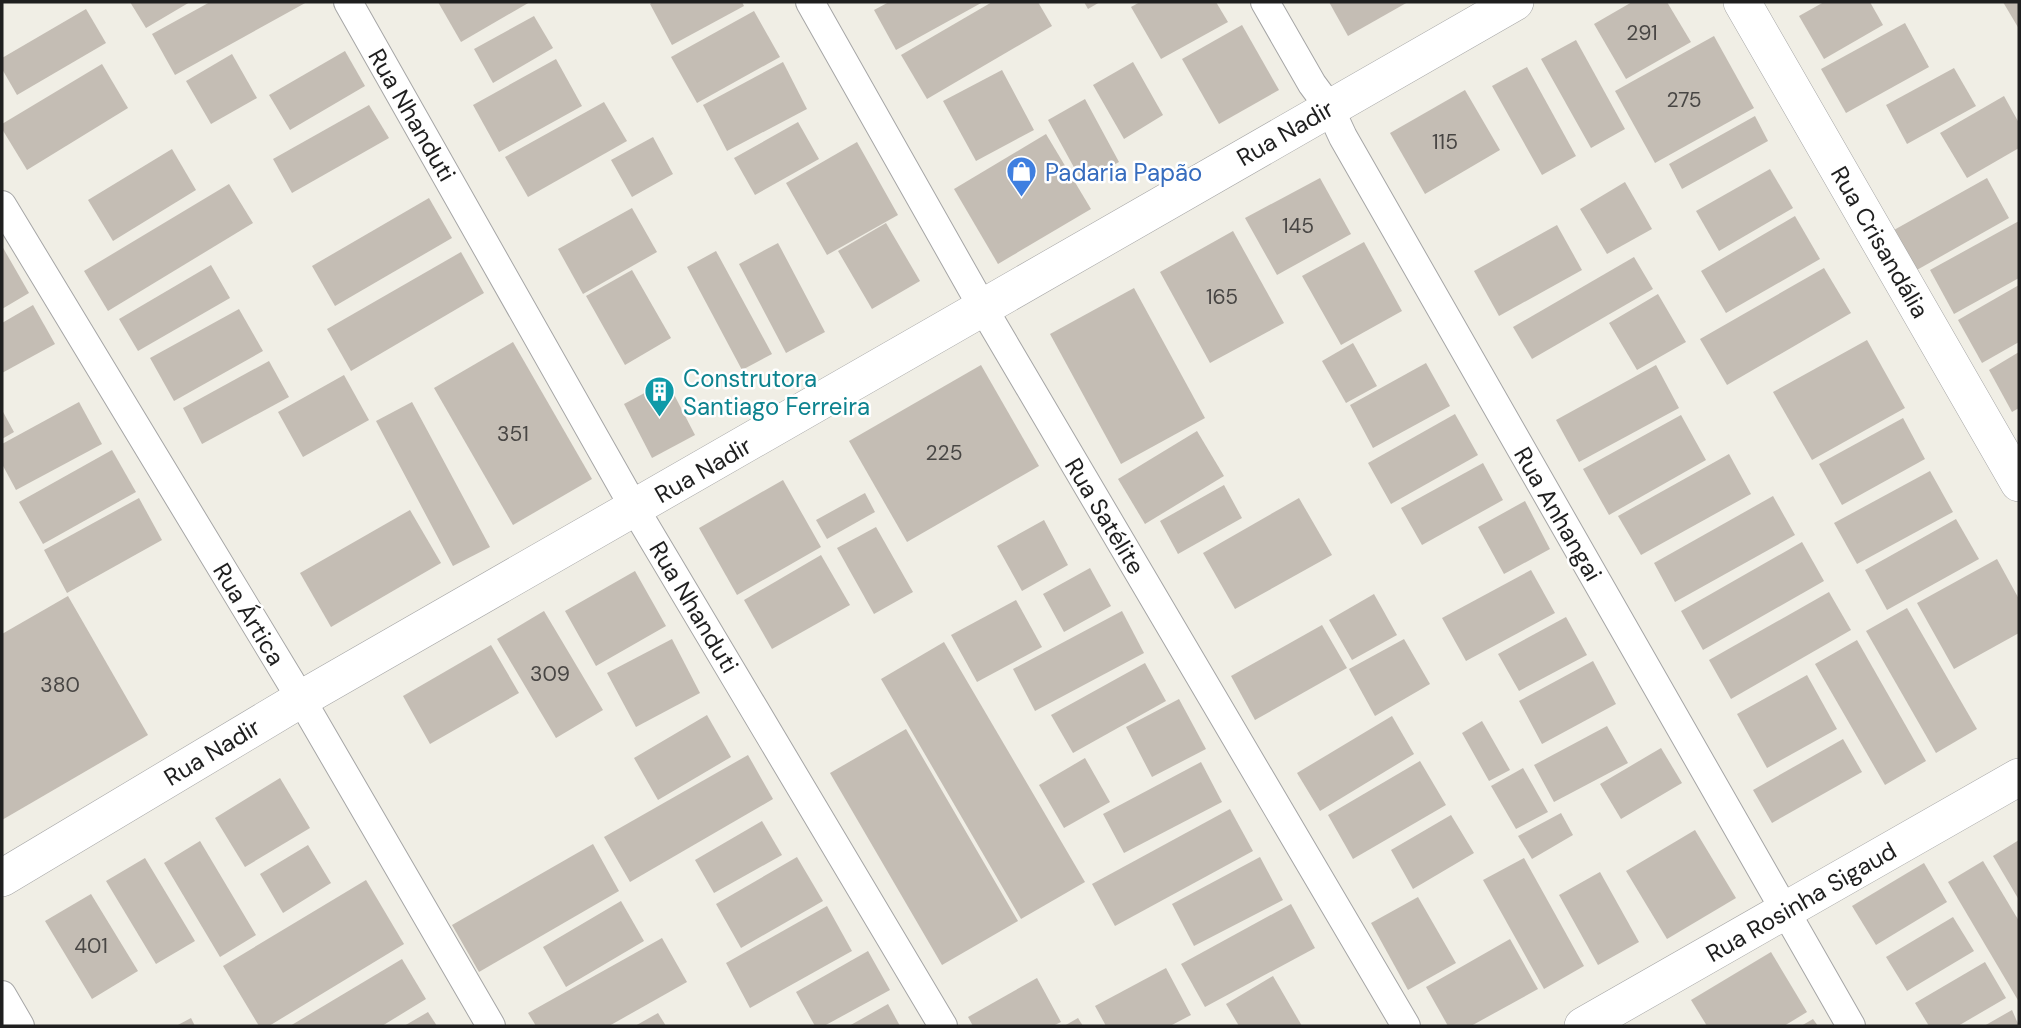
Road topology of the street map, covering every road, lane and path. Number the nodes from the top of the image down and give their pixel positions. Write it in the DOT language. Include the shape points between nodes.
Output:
graph roads {
  1 [pos="348,2"];
  2 [pos="810,2"];
  3 [pos="1265,2"];
  4 [pos="1516,2"];
  5 [pos="1742,2"];
  6 [pos="1329,107"];
  7 [pos="2,205"];
  8 [pos="983,308"];
  9 [pos="2019,483"];
  10 [pos="635,509"];
  11 [pos="301,699"];
  12 [pos="2019,777"];
  13 [pos="2,878"];
  14 [pos="1785,911"];
  15 [pos="2,995"];
  16 [pos="20,1026"];
  17 [pos="491,1026"];
  18 [pos="943,1026"];
  19 [pos="1406,1026"];
  20 [pos="1583,1026"];
  21 [pos="1851,1026"];
  1 -- 10 [label="street, Rua Nhanduti"];
  2 -- 8 [label="street, Rua Satélite"];
  3 -- 6 [label="street, Rua Anhangai"];
  4 -- 6 [label="street, Rua Nadir"];
  5 -- 9 [label="street, Rua Crisandália"];
  6 -- 8 [label="street, Rua Nadir"];
  6 -- 14 [label="street, Rua Anhangai"];
  7 -- 11 [label="street, Rua Ártica"];
  8 -- 10 [label="street, Rua Nadir"];
  8 -- 19 [label="street, Rua Satélite"];
  10 -- 11 [label="street, Rua Nadir"];
  10 -- 18 [label="street, Rua Nhanduti"];
  11 -- 13 [label="street, Rua Nadir"];
  11 -- 17 [label="street, Rua Ártica"];
  12 -- 14 [label="street, Rua Rosinha Sigaud"];
  14 -- 20 [label="street, Rua Rosinha Sigaud"];
  14 -- 21 [label="street, Rua Anhangai"];
  15 -- 16 [label="street"];
}
